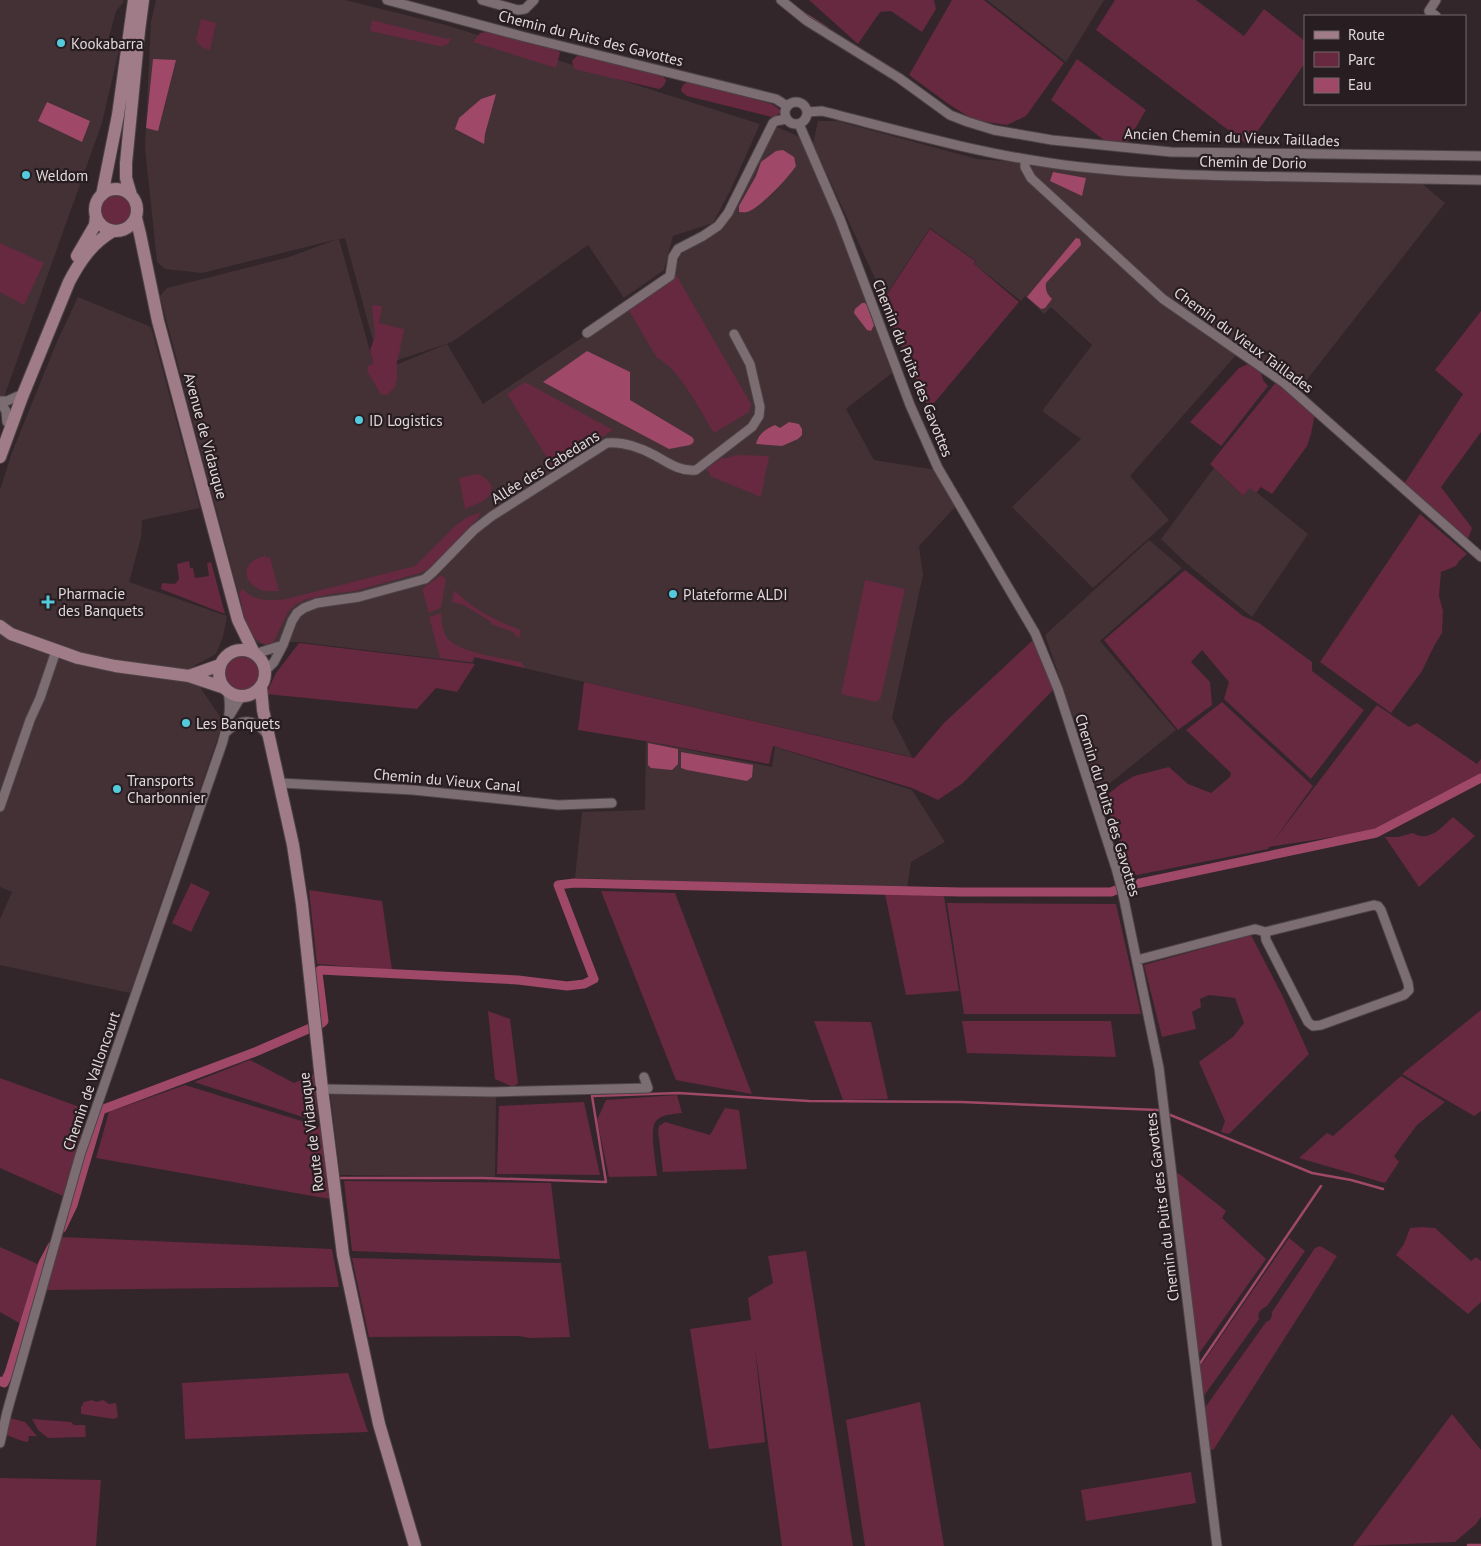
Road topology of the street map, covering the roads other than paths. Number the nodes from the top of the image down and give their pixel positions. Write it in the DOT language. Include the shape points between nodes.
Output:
graph roads {
  1 [pos="134,0"];
  2 [pos="143,0"];
  3 [pos="387,0"];
  4 [pos="482,0"];
  5 [pos="534,0"];
  6 [pos="781,0"];
  7 [pos="1436,0"];
  8 [pos="1435,15"];
  9 [pos="787,106"];
  10 [pos="807,112"];
  11 [pos="786,118"];
  12 [pos="799,124"];
  13 [pos="1481,156"];
  14 [pos="1025,159"];
  15 [pos="1481,180"];
  16 [pos="102,195"];
  17 [pos="131,195"];
  18 [pos="96,216"];
  19 [pos="136,218"];
  20 [pos="115,231"];
  21 [pos="146,260"];
  22 [pos="587,333"];
  23 [pos="734,334"];
  24 [pos="18,396"];
  25 [pos="0,402"];
  26 [pos="7,422"];
  27 [pos="0,444"];
  28 [pos="0,456"];
  29 [pos="1481,557"];
  30 [pos="238,620"];
  31 [pos="0,626"];
  32 [pos="5,633"];
  33 [pos="283,645"];
  34 [pos="56,651"];
  35 [pos="254,654"];
  36 [pos="224,659"];
  37 [pos="265,671"];
  38 [pos="189,676"];
  39 [pos="261,687"];
  40 [pos="225,690"];
  41 [pos="245,697"];
  42 [pos="263,710"];
  43 [pos="230,715"];
  44 [pos="225,733"];
  45 [pos="270,739"];
  46 [pos="280,783"];
  47 [pos="612,803"];
  48 [pos="0,807"];
  49 [pos="1265,932"];
  50 [pos="1137,960"];
  51 [pos="644,1077"];
  52 [pos="322,1089"];
  53 [pos="0,1443"];
  54 [pos="415,1546"];
  55 [pos="1217,1546"];
  1 -- 16 [label="street" via="118,115"];
  2 -- 17 [label="street" via="126,163"];
  3 -- 9 [label="street, Chemin du Puits des Gavottes" via="776,99"];
  4 -- 5 [label="street" via="518,10 525,9"];
  6 -- 13 [label="street, Ancien Chemin du Vieux Taillades" via="807,21 899,78 950,115 994,130 1052,140 1171,152"];
  7 -- 8 [label="street" via="1429,10"];
  9 -- 10 [label="street" via="799,102"];
  9 -- 11 [label="street"];
  10 -- 12 [label="street"];
  10 -- 14 [label="street, Chemin de Dorio" via="822,111"];
  11 -- 12 [label="street" via="792,124"];
  11 -- 22 [label="street" via="773,123 728,213 718,226 678,249 673,257 670,276"];
  12 -- 50 [label="street, Chemin du Puits des Gavottes" via="938,468 1035,633 1058,689 1118,875"];
  14 -- 15 [label="street, Chemin de Dorio" via="1170,174"];
  14 -- 29 [label="street, Chemin du Vieux Taillades" via="1031,178 1163,299 1283,382"];
  16 -- 17 [label="street" via="116,189"];
  16 -- 18 [label="street" via="96,206"];
  17 -- 19 [label="street" via="137,206"];
  18 -- 20 [label="street" via="106,228"];
  18 -- 24 [label="street" via="95,225 66,280"];
  19 -- 20 [label="street" via="128,227"];
  19 -- 21 [label="street, Avenue de Vidauque"];
  20 -- 21 [label="street, Avenue de Vidauque" via="132,239"];
  20 -- 28 [label="street" via="100,239 77,266"];
  21 -- 30 [label="street, Avenue de Vidauque" via="158,320"];
  23 -- 33 [label="street, Allée des Cabedans" via="750,364 760,407 759,416 752,426 696,470 672,466 654,455 617,442 606,443 492,516 425,579 304,608 292,621"];
  24 -- 25 [label="street"];
  24 -- 26 [label="street"];
  25 -- 26 [label="street" via="6,411"];
  26 -- 27 [label="street"];
  30 -- 35 [label="street, Avenue de Vidauque"];
  30 -- 36 [label="street, Avenue de Vidauque" via="236,641"];
  31 -- 32 [label="street"];
  32 -- 34 [label="street"];
  33 -- 35 [label="street"];
  33 -- 37 [label="street"];
  34 -- 38 [label="street" via="115,666"];
  34 -- 48 [label="street"];
  35 -- 36 [label="street" via="236,650"];
  35 -- 37 [label="street"];
  36 -- 38 [label="street"];
  36 -- 40 [label="street" via="218,676"];
  37 -- 39 [label="street"];
  38 -- 40 [label="street"];
  39 -- 41 [label="street"];
  39 -- 42 [label="street, Route de Vidauque"];
  40 -- 41 [label="street"];
  40 -- 43 [label="street, Chemin de Valloncourt" via="230,702"];
  41 -- 42 [label="street"];
  41 -- 43 [label="street, Chemin de Valloncourt" via="239,700"];
  42 -- 45 [label="street, Route de Vidauque"];
  43 -- 44 [label="street, Chemin de Valloncourt"];
  44 -- 45 [label="street" via="239,722 248,721 260,727"];
  44 -- 53 [label="street, Chemin de Valloncourt" via="80,1155"];
  45 -- 46 [label="street, Route de Vidauque"];
  46 -- 47 [label="street, Chemin du Vieux Canal" via="413,790 558,805"];
  46 -- 52 [label="street, Route de Vidauque" via="302,904"];
  49 -- 49 [label="street" via="1378,906 1409,990 1404,995 1313,1026 1266,940"];
  49 -- 50 [label="street" via="1255,929"];
  50 -- 55 [label="street, Chemin du Puits des Gavottes" via="1159,1068"];
  51 -- 52 [label="street" via="648,1088 493,1092"];
  52 -- 54 [label="street, Route de Vidauque" via="343,1255 378,1424"];
}
